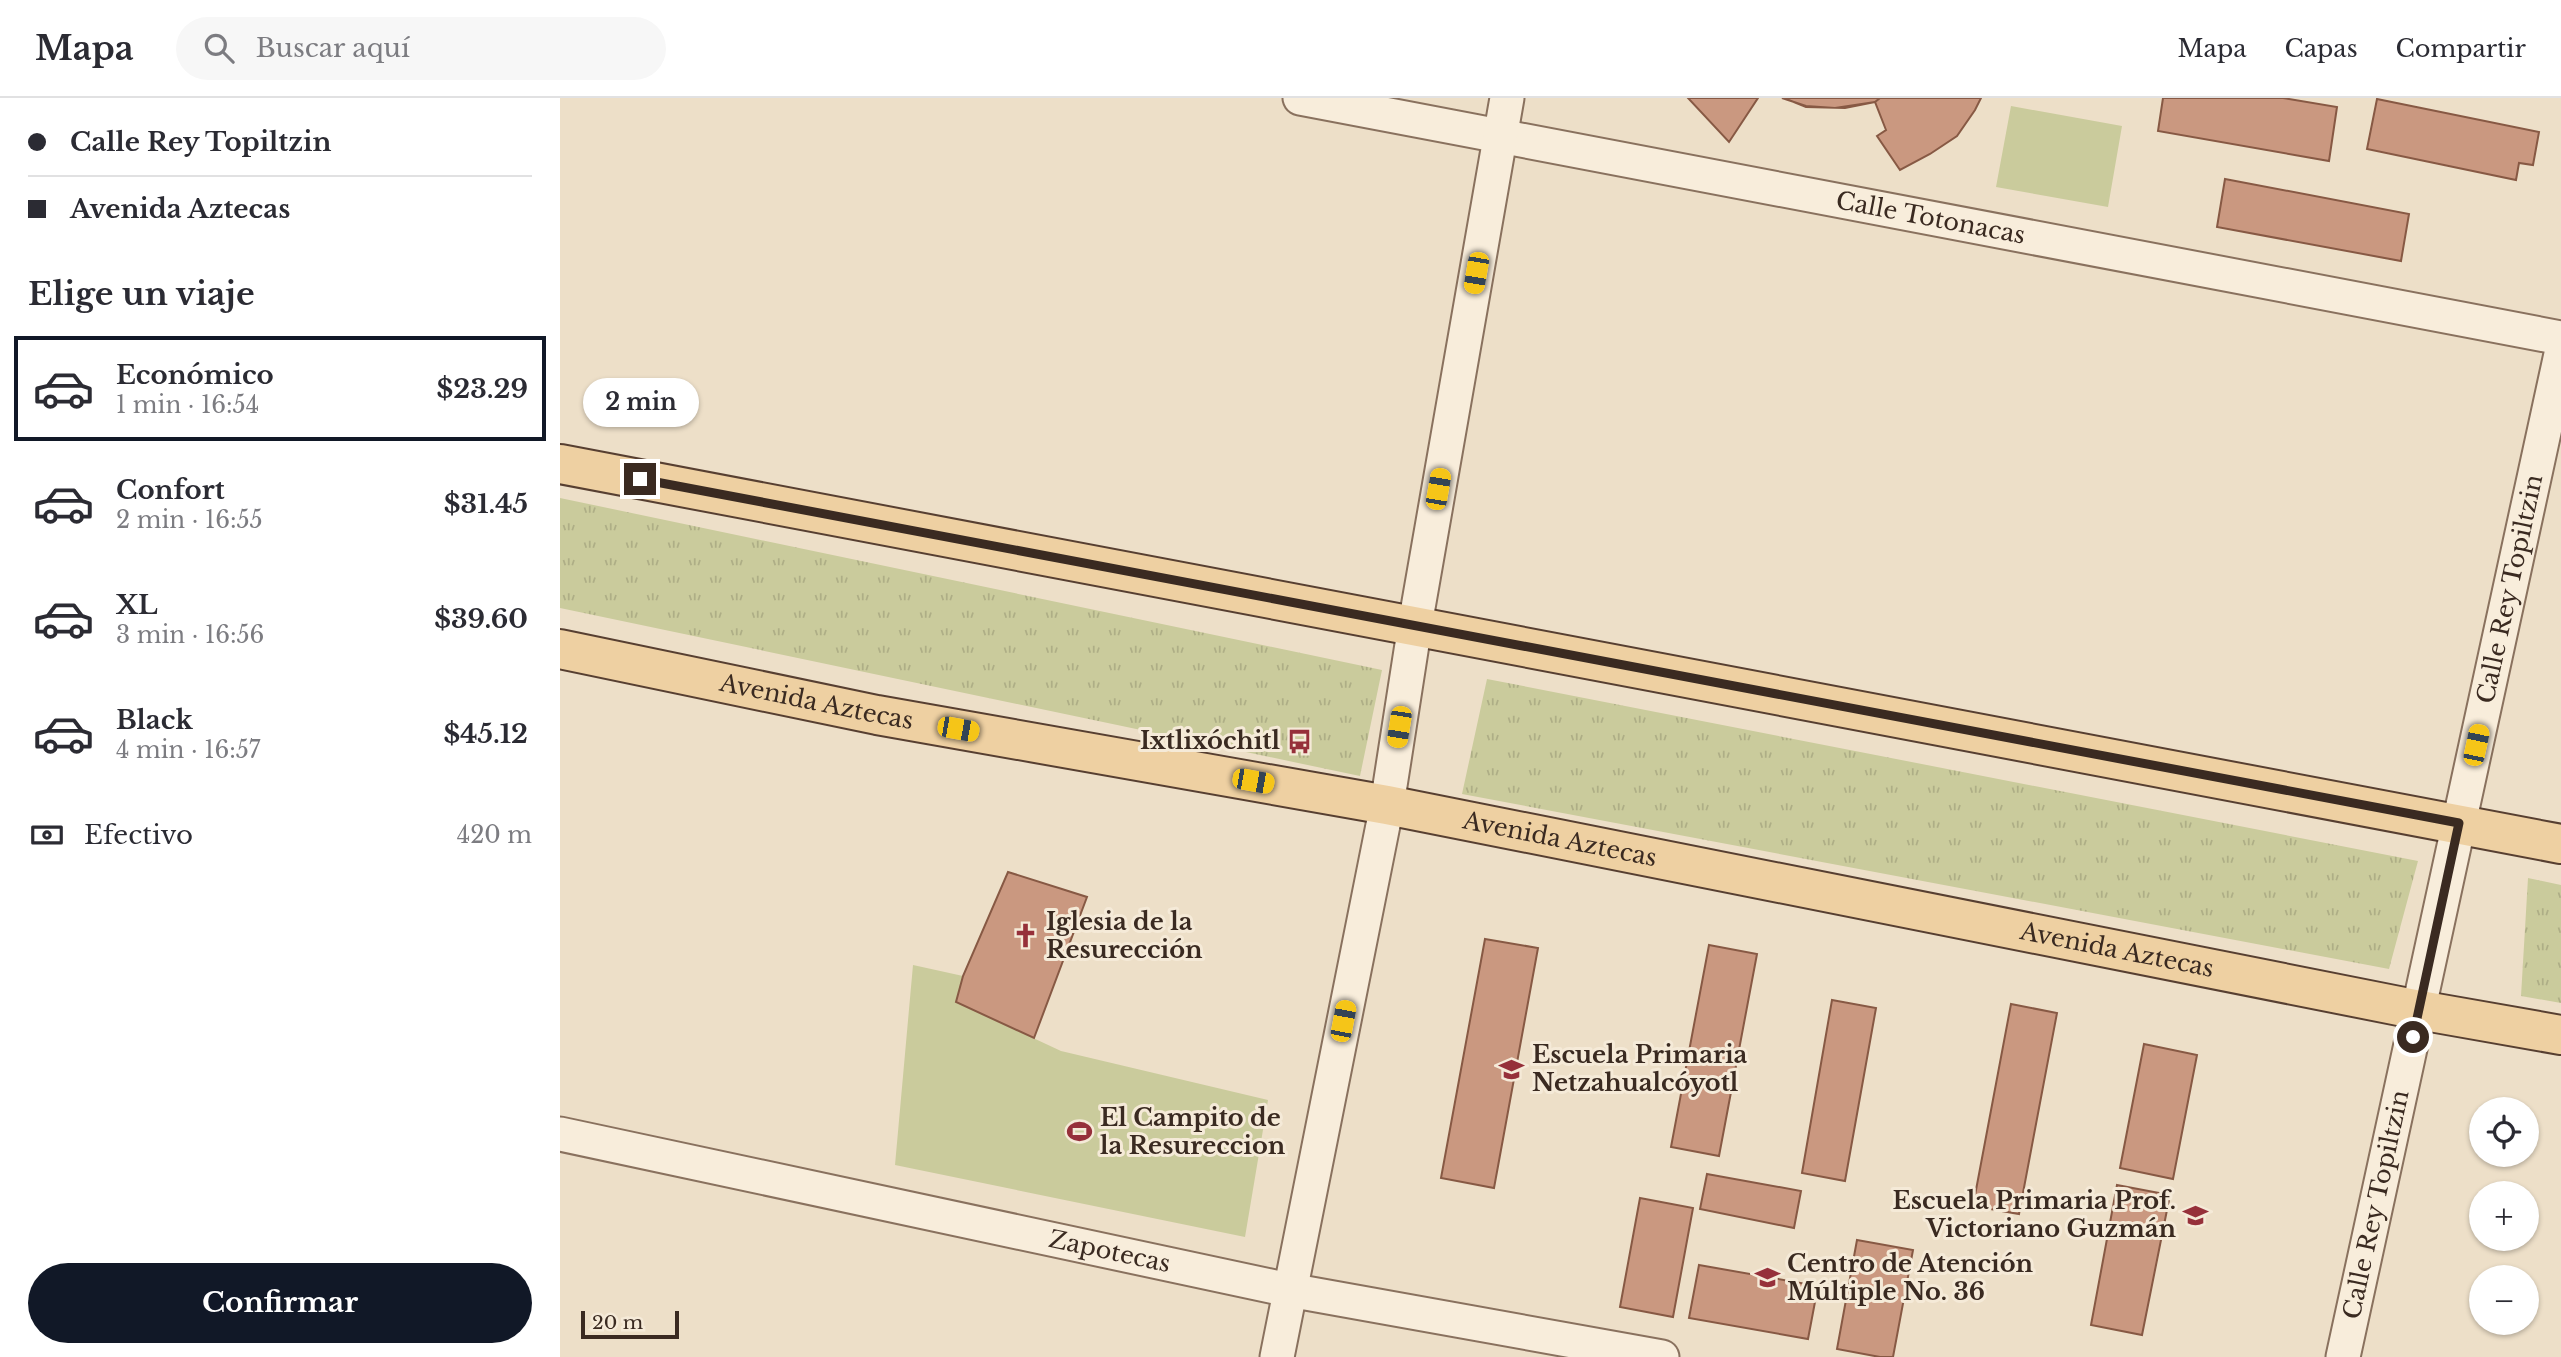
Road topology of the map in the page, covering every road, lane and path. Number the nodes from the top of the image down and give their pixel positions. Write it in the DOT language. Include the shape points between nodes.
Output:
graph roads {
  1 [pos="1300,98"];
  2 [pos="1507,98"];
  3 [pos="1499,138"];
  4 [pos="2561,338"];
  5 [pos="2561,354"];
  6 [pos="560,464"];
  7 [pos="1415,625"];
  8 [pos="560,649"];
  9 [pos="1387,805"];
  10 [pos="2459,823"];
  11 [pos="2561,844"];
  12 [pos="2419,1010"];
  13 [pos="2561,1035"];
  14 [pos="560,1135"];
  15 [pos="1289,1290"];
  16 [pos="1277,1357"];
  17 [pos="1662,1357"];
  18 [pos="2343,1357"];
  1 -- 3 [label="street, Calle Totonacas"];
  2 -- 3 [label="street"];
  3 -- 4 [label="street, Calle Totonacas"];
  3 -- 7 [label="street"];
  5 -- 10 [label="street, Calle Rey Topiltzin"];
  6 -- 7 [label="main road"];
  7 -- 9 [label="street"];
  7 -- 10 [label="main road"];
  8 -- 9 [label="main road, Avenida Aztecas" via="877,715"];
  9 -- 12 [label="main road, Avenida Aztecas"];
  9 -- 15 [label="street"];
  10 -- 11 [label="main road"];
  10 -- 12 [label="street, Calle Rey Topiltzin"];
  12 -- 13 [label="main road, Avenida Aztecas"];
  12 -- 18 [label="street, Calle Rey Topiltzin"];
  14 -- 15 [label="street, Zapotecas"];
  15 -- 16 [label="street"];
  15 -- 17 [label="street, Zapotecas"];
}
